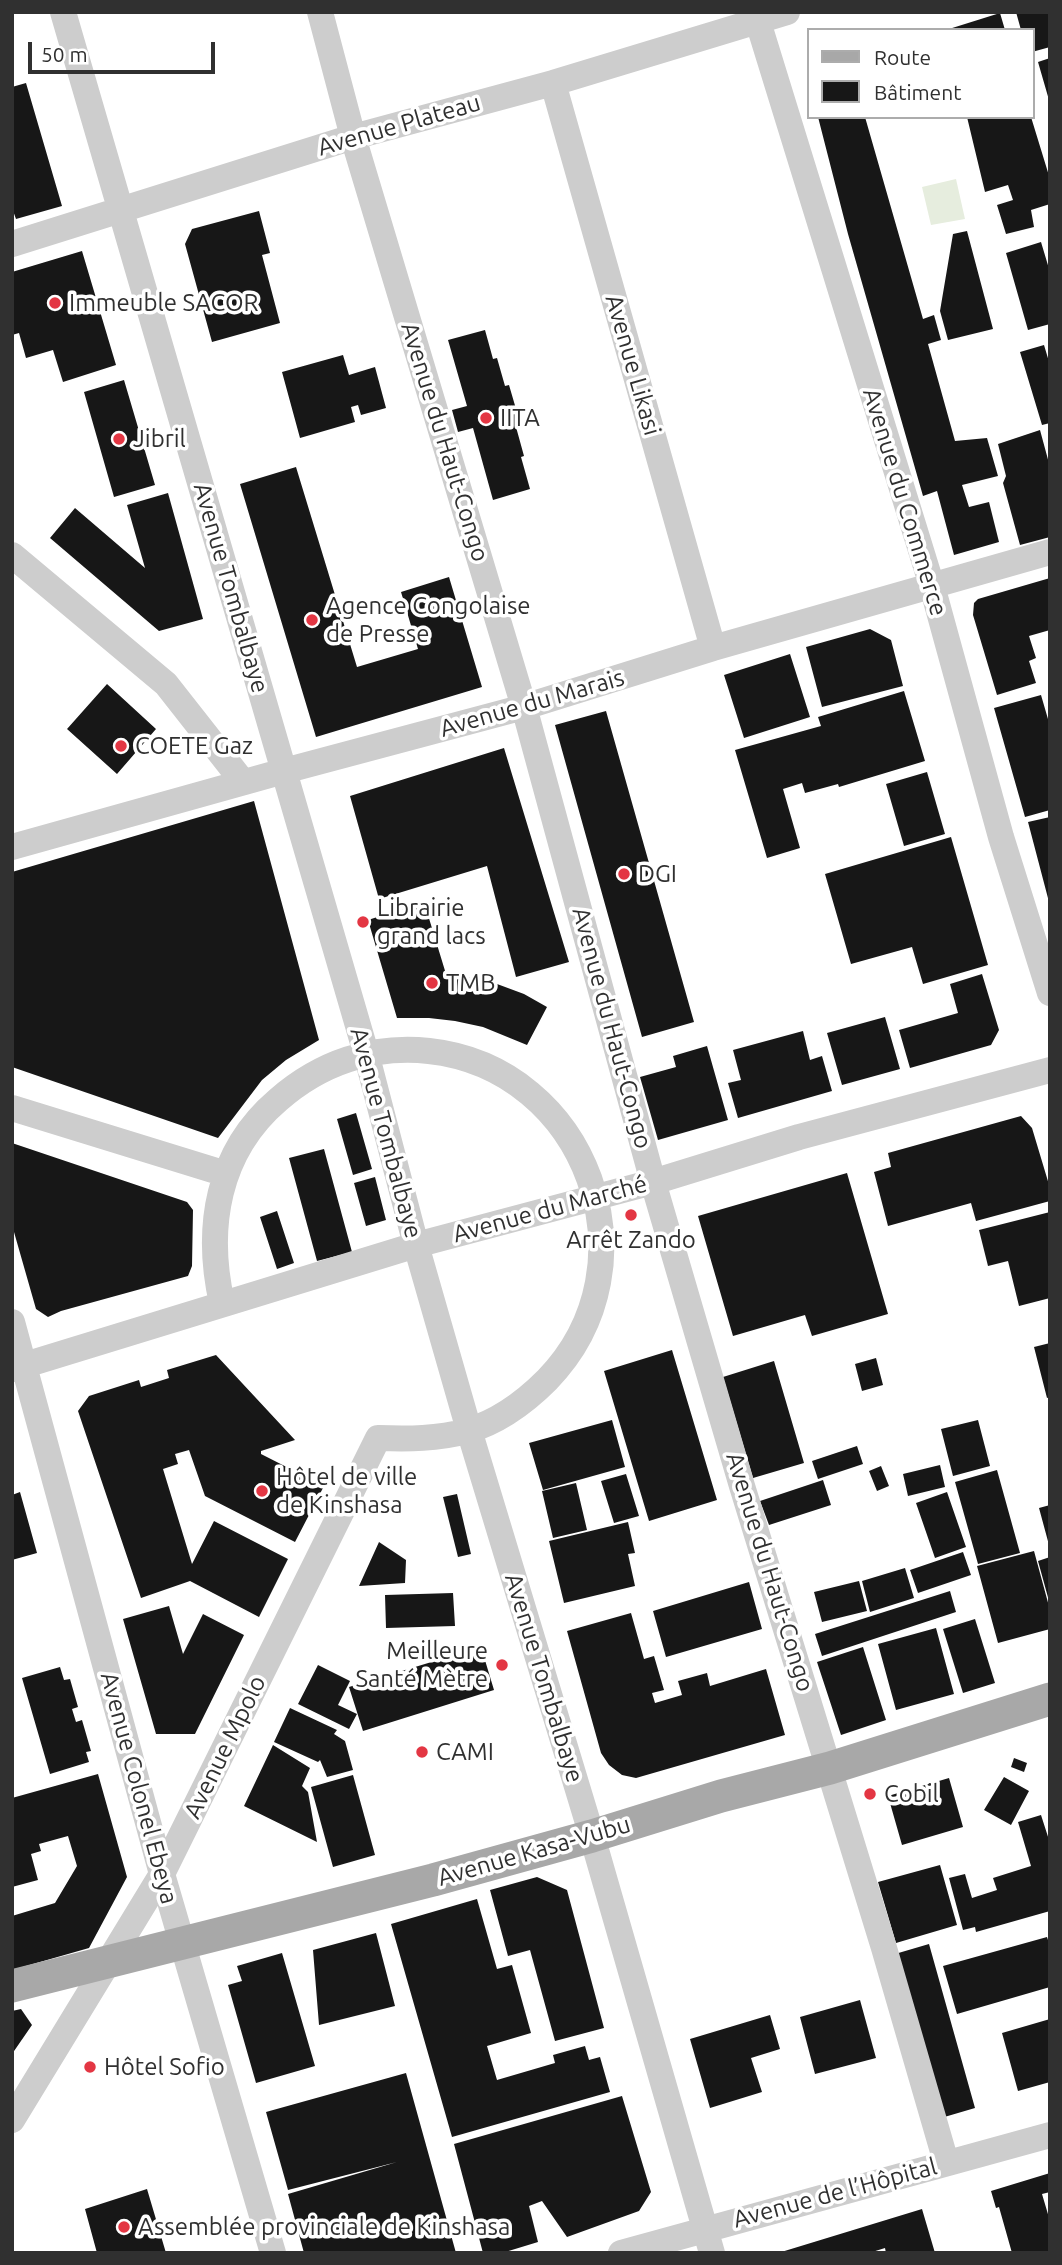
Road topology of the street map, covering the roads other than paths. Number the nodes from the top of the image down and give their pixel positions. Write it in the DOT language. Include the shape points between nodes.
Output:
graph roads {
  1 [pos="63,12"];
  2 [pos="320,12"];
  3 [pos="787,12"];
  4 [pos="756,16"];
  5 [pos="553,83"];
  6 [pos="353,136"];
  7 [pos="121,209"];
  8 [pos="12,244"];
  9 [pos="1050,552"];
  10 [pos="12,555"];
  11 [pos="932,586"];
  12 [pos="713,648"];
  13 [pos="524,707"];
  14 [pos="284,771"];
  15 [pos="243,782"];
  16 [pos="12,847"];
  17 [pos="1050,993"];
  18 [pos="366,1053"];
  19 [pos="1050,1070"];
  20 [pos="12,1108"];
  21 [pos="226,1174"];
  22 [pos="653,1182"];
  23 [pos="596,1197"];
  24 [pos="416,1245"];
  25 [pos="222,1303"];
  26 [pos="12,1322"];
  27 [pos="18,1367"];
  28 [pos="469,1430"];
  29 [pos="1050,1699"];
  30 [pos="830,1768"];
  31 [pos="592,1836"];
  32 [pos="162,1874"];
  33 [pos="183,1943"];
  34 [pos="109,1962"];
  35 [pos="12,1986"];
  36 [pos="12,2120"];
  37 [pos="1050,2135"];
  38 [pos="946,2162"];
  39 [pos="709,2240"];
  40 [pos="273,2253"];
  41 [pos="621,2253"];
  1 -- 7 [label="street, Avenue Tombalbaye"];
  2 -- 6 [label="street, Avenue du Haut-Congo"];
  3 -- 4 [label="street, Avenue Plateau"];
  4 -- 5 [label="street, Avenue Plateau"];
  4 -- 11 [label="street, Avenue du Commerce"];
  5 -- 6 [label="street, Avenue Plateau"];
  5 -- 12 [label="street, Avenue Likasi"];
  6 -- 7 [label="street, Avenue Plateau"];
  6 -- 13 [label="street, Avenue du Haut-Congo"];
  7 -- 8 [label="street, Avenue Plateau"];
  7 -- 14 [label="street, Avenue Tombalbaye"];
  9 -- 11 [label="street, Avenue du Marais"];
  10 -- 15 [label="street" via="166,684"];
  11 -- 12 [label="street, Avenue du Marais"];
  11 -- 17 [label="street, Avenue du Commerce" via="1001,837"];
  12 -- 13 [label="street, Avenue du Marais"];
  13 -- 14 [label="street, Avenue du Marais"];
  13 -- 22 [label="street, Avenue du Haut-Congo"];
  14 -- 15 [label="street, Avenue du Marais"];
  14 -- 18 [label="street, Avenue Tombalbaye"];
  15 -- 16 [label="street, Avenue du Marais"];
  18 -- 21 [label="street" via="329,1065 276,1101 243,1140"];
  18 -- 23 [label="street" via="408,1049 451,1053 491,1068 528,1090 558,1120 581,1156"];
  18 -- 24 [label="street, Avenue Tombalbaye"];
  19 -- 22 [label="street, Avenue du Marché" via="799,1137"];
  20 -- 21 [label="street"];
  21 -- 25 [label="street" via="213,1238"];
  22 -- 23 [label="street, Avenue du Marché"];
  22 -- 30 [label="street, Avenue du Haut-Congo"];
  23 -- 24 [label="street, Avenue du Marché"];
  23 -- 28 [label="street" via="601,1269 578,1338 558,1369 532,1395 502,1416"];
  24 -- 25 [label="street, Avenue du Marché"];
  24 -- 28 [label="street, Avenue Tombalbaye"];
  25 -- 27 [label="street, Avenue du Marché"];
  26 -- 27 [label="street, Avenue Colonel Ebeya"];
  27 -- 32 [label="street, Avenue Colonel Ebeya"];
  28 -- 31 [label="street, Avenue Tombalbaye"];
  28 -- 32 [label="street, Avenue Mpolo" via="424,1440 378,1438"];
  29 -- 30 [label="main road, Avenue Kasa-Vubu"];
  30 -- 31 [label="main road, Avenue Kasa-Vubu"];
  30 -- 38 [label="street, Avenue du Haut-Congo"];
  31 -- 33 [label="main road, Avenue Kasa-Vubu"];
  31 -- 39 [label="street, Avenue Tombalbaye"];
  32 -- 33 [label="street, Avenue Colonel Ebeya"];
  32 -- 34 [label="street, Avenue Mpolo"];
  33 -- 34 [label="main road, Avenue Kasa-Vubu"];
  33 -- 40 [label="street, Avenue Colonel Ebeya"];
  34 -- 35 [label="main road, Avenue Kasa-Vubu"];
  34 -- 36 [label="street, Avenue Mpolo"];
  37 -- 38 [label="street, Avenue de l’Hôpital"];
  38 -- 39 [label="street, Avenue de l’Hôpital"];
  39 -- 41 [label="street, Avenue de l’Hôpital"];
}
